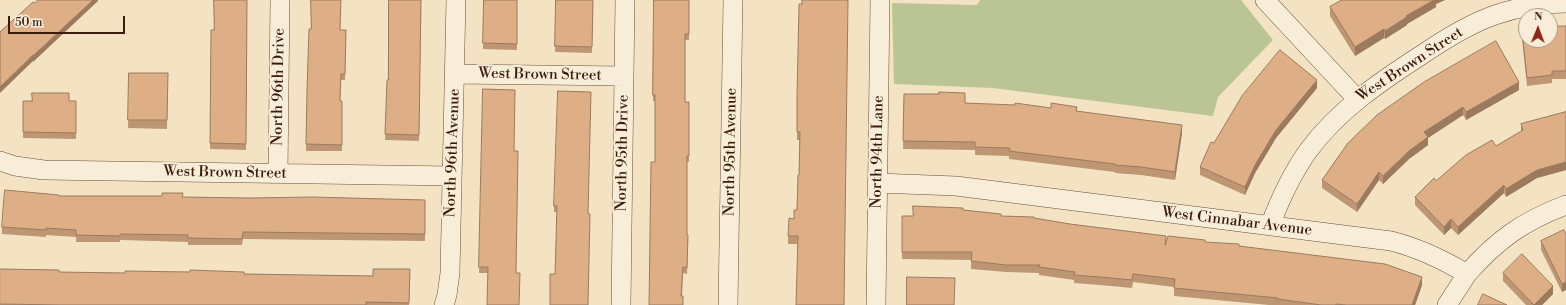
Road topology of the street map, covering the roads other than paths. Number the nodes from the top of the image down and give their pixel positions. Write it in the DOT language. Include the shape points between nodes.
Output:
graph roads {
  1 [pos="280,0"];
  2 [pos="456,0"];
  3 [pos="625,0"];
  4 [pos="733,0"];
  5 [pos="880,0"];
  6 [pos="1265,0"];
  7 [pos="1566,2"];
  8 [pos="455,74"];
  9 [pos="624,76"];
  10 [pos="1357,99"];
  11 [pos="0,161"];
  12 [pos="278,174"];
  13 [pos="452,176"];
  14 [pos="877,183"];
  15 [pos="1566,205"];
  16 [pos="1270,226"];
  17 [pos="1466,274"];
  18 [pos="444,305"];
  19 [pos="621,305"];
  20 [pos="728,305"];
  21 [pos="876,305"];
  22 [pos="1447,305"];
  1 -- 12 [label="street, North 96th Drive"];
  2 -- 8 [label="street, North 96th Avenue"];
  3 -- 9 [label="street, North 95th Drive"];
  4 -- 20 [label="street, North 95th Avenue"];
  5 -- 14 [label="street, North 94th Lane"];
  6 -- 10 [label="street"];
  7 -- 10 [label="street, West Brown Street" via="1529,6 1480,21 1403,66"];
  8 -- 9 [label="street, West Brown Street"];
  8 -- 13 [label="street, North 96th Avenue"];
  9 -- 19 [label="street, North 95th Drive"];
  10 -- 16 [label="street, West Brown Street" via="1327,129 1299,164 1282,194"];
  11 -- 12 [label="street, West Brown Street" via="44,170"];
  12 -- 13 [label="street, West Brown Street"];
  13 -- 18 [label="street, North 96th Avenue" via="450,273 448,295"];
  14 -- 16 [label="street, West Cinnabar Avenue" via="956,186"];
  14 -- 21 [label="street, North 94th Lane"];
  15 -- 17 [label="street" via="1531,220 1496,243"];
  16 -- 17 [label="street, West Cinnabar Avenue" via="1391,241 1442,259"];
  17 -- 22 [label="street"];
}
